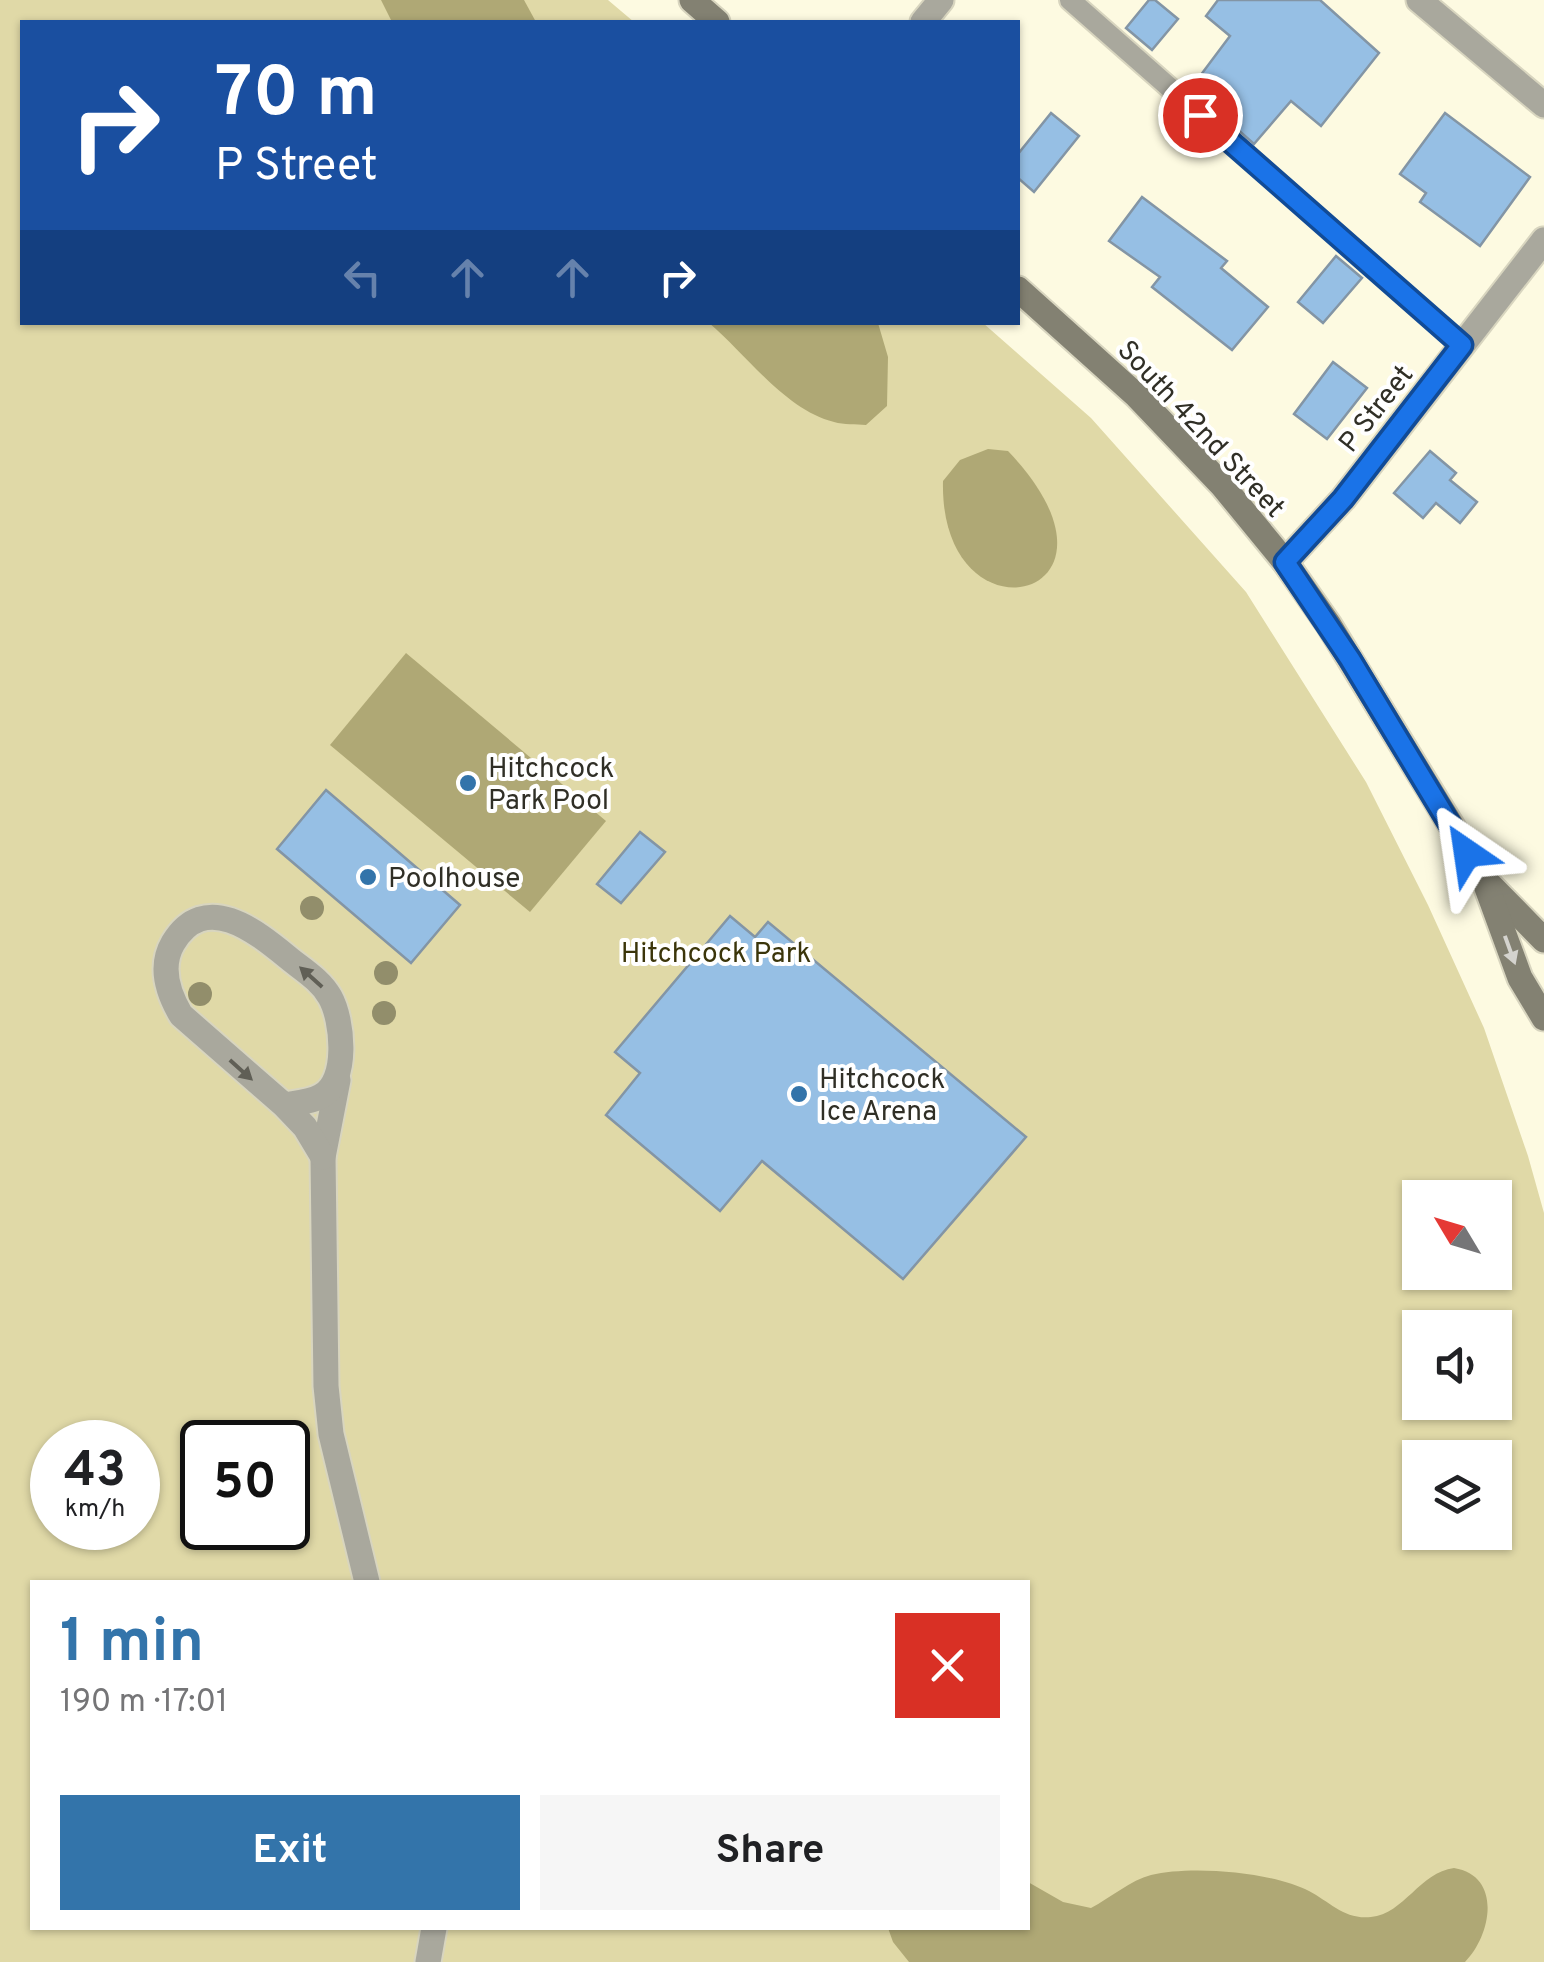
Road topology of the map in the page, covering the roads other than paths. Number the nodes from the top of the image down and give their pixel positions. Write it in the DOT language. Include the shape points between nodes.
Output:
graph roads {
  1 [pos="692,0"];
  2 [pos="941,0"];
  3 [pos="1070,0"];
  4 [pos="1419,0"];
  5 [pos="716,20"];
  6 [pos="925,20"];
  7 [pos="1544,106"];
  8 [pos="1544,240"];
  9 [pos="1020,291"];
  10 [pos="1462,345"];
  11 [pos="1285,562"];
  12 [pos="1484,878"];
  13 [pos="1544,940"];
  14 [pos="1544,1018"];
  15 [pos="338,1080"];
  16 [pos="284,1105"];
  17 [pos="322,1157"];
  18 [pos="366,1580"];
  19 [pos="434,1930"];
  20 [pos="428,1962"];
  1 -- 5 [label="main road"];
  2 -- 6 [label="street"];
  3 -- 10 [label="lane"];
  4 -- 7 [label="street"];
  8 -- 10 [label="street, P Street"];
  9 -- 11 [label="main road, South 42nd Street" via="1137,396"];
  10 -- 11 [label="street, P Street" via="1343,499"];
  11 -- 12 [label="main road, South 42nd Street"];
  12 -- 13 [label="main road, South 42nd Street"];
  12 -- 14 [label="main road, South 42nd Street, one-way" via="1520,978"];
  15 -- 16 [label="street" via="324,1096"];
  15 -- 16 [label="street, one-way" via="336,1013 318,982 249,926 202,920 171,946 165,966 169,995 181,1015"];
  15 -- 17 [label="street"];
  16 -- 17 [label="street"];
  17 -- 18 [label="street" via="330,1418"];
  19 -- 20 [label="street"];
}
